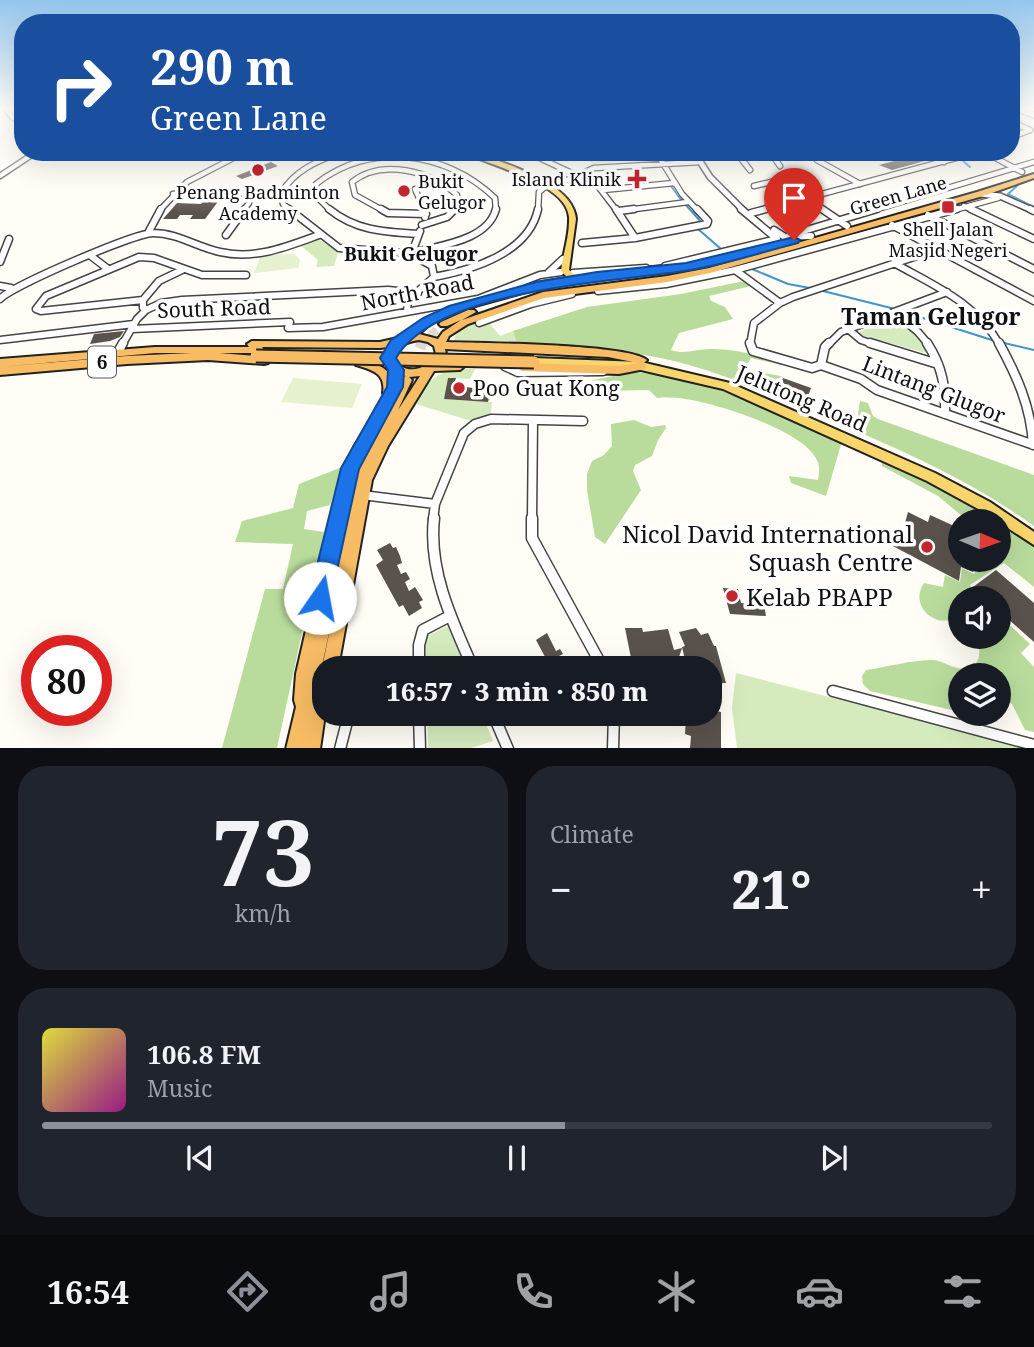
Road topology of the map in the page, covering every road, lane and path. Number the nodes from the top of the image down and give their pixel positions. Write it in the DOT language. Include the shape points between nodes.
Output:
graph roads {
  1 [pos="22,161"];
  2 [pos="227,161"];
  3 [pos="318,161"];
  4 [pos="362,161"];
  5 [pos="435,161"];
  6 [pos="489,161"];
  7 [pos="547,161"];
  8 [pos="743,161"];
  9 [pos="776,161"];
  10 [pos="819,161"];
  11 [pos="948,161"];
  12 [pos="1000,161"];
  13 [pos="662,162"];
  14 [pos="700,162"];
  15 [pos="944,162"];
  16 [pos="1034,162"];
  17 [pos="780,166"];
  18 [pos="1034,168"];
  19 [pos="750,170"];
  20 [pos="1018,170"];
  21 [pos="577,174"];
  22 [pos="800,175"];
  23 [pos="0,176"];
  24 [pos="1034,176"];
  25 [pos="791,177"];
  26 [pos="674,183"];
  27 [pos="860,184"];
  28 [pos="754,186"];
  29 [pos="1004,186"];
  30 [pos="548,187"];
  31 [pos="415,189"];
  32 [pos="994,189"];
  33 [pos="603,190"];
  34 [pos="173,194"];
  35 [pos="980,194"];
  36 [pos="820,195"];
  37 [pos="807,199"];
  38 [pos="732,200"];
  39 [pos="688,202"];
  40 [pos="1018,204"];
  41 [pos="964,206"];
  42 [pos="1031,209"];
  43 [pos="618,211"];
  44 [pos="751,213"];
  45 [pos="426,214"];
  46 [pos="928,215"];
  47 [pos="844,223"];
  48 [pos="422,225"];
  49 [pos="892,225"];
  50 [pos="148,233"];
  51 [pos="418,234"];
  52 [pos="226,235"];
  53 [pos="319,235"];
  54 [pos="635,238"];
  55 [pos="9,239"];
  56 [pos="1034,239"];
  57 [pos="779,240"];
  58 [pos="582,243"];
  59 [pos="935,250"];
  60 [pos="414,253"];
  61 [pos="91,256"];
  62 [pos="563,259"];
  63 [pos="761,261"];
  64 [pos="0,262"];
  65 [pos="894,263"];
  66 [pos="108,269"];
  67 [pos="182,270"];
  68 [pos="688,270"];
  69 [pos="735,270"];
  70 [pos="1034,270"];
  71 [pos="246,275"];
  72 [pos="559,276"];
  73 [pos="574,276"];
  74 [pos="434,277"];
  75 [pos="547,278"];
  76 [pos="0,286"];
  77 [pos="11,288"];
  78 [pos="947,292"];
  79 [pos="418,293"];
  80 [pos="0,299"];
  81 [pos="143,300"];
  82 [pos="1034,301"];
  83 [pos="484,302"];
  84 [pos="780,303"];
  85 [pos="146,310"];
  86 [pos="407,312"];
  87 [pos="895,312"];
  88 [pos="428,321"];
  89 [pos="465,322"];
  90 [pos="479,323"];
  91 [pos="444,324"];
  92 [pos="133,326"];
  93 [pos="288,328"];
  94 [pos="848,329"];
  95 [pos="0,340"];
  96 [pos="403,340"];
  97 [pos="359,345"];
  98 [pos="439,345"];
  99 [pos="190,348"];
  100 [pos="118,352"];
  101 [pos="258,353"];
  102 [pos="204,356"];
  103 [pos="534,359"];
  104 [pos="360,362"];
  105 [pos="0,363"];
  106 [pos="641,363"];
  107 [pos="938,364"];
  108 [pos="821,365"];
  109 [pos="395,369"];
  110 [pos="0,371"];
  111 [pos="429,371"];
  112 [pos="407,380"];
  113 [pos="382,413"];
  114 [pos="945,414"];
  115 [pos="533,419"];
  116 [pos="583,422"];
  117 [pos="1034,445"];
  118 [pos="362,495"];
  119 [pos="435,504"];
  120 [pos="1034,530"];
  121 [pos="1034,539"];
  122 [pos="450,616"];
  123 [pos="325,656"];
  124 [pos="325,656"];
  125 [pos="419,656"];
  126 [pos="468,656"];
  127 [pos="596,656"];
  128 [pos="833,691"];
  129 [pos="312,702"];
  130 [pos="312,711"];
  131 [pos="313,726"];
  132 [pos="346,726"];
  133 [pos="419,726"];
  134 [pos="498,726"];
  135 [pos="614,726"];
  136 [pos="1034,745"];
  137 [pos="294,748"];
  138 [pos="311,748"];
  139 [pos="340,748"];
  140 [pos="420,748"];
  141 [pos="508,748"];
  142 [pos="613,748"];
  1 -- 23 [label="street"];
  2 -- 34 [label="street" via="183,183"];
  3 -- 53 [label="street" via="292,178 281,193 288,211"];
  4 -- 51 [label="street" via="324,176 316,184 319,201 375,231"];
  5 -- 60 [label="street" via="475,178 495,198 496,212 480,230"];
  6 -- 30 [label="main road"];
  7 -- 21 [label="street"];
  8 -- 19 [label="street"];
  9 -- 17 [label="street"];
  10 -- 27 [label="street"];
  11 -- 15 [label="street"];
  12 -- 20 [label="street"];
  13 -- 14 [label="street"];
  13 -- 21 [label="street" via="594,168"];
  13 -- 26 [label="street"];
  14 -- 38 [label="street"];
  15 -- 27 [label="street"];
  16 -- 20 [label="street"];
  18 -- 20 [label="highway, Green Lane"];
  20 -- 32 [label="highway" via="1024,175"];
  20 -- 47 [label="highway, Green Lane"];
  21 -- 30 [label="street"];
  21 -- 33 [label="street"];
  22 -- 25 [label="street"];
  24 -- 29 [label="highway"];
  25 -- 28 [label="street"];
  25 -- 36 [label="street"];
  26 -- 33 [label="street"];
  26 -- 39 [label="street"];
  27 -- 36 [label="street"];
  29 -- 32 [label="highway"];
  29 -- 42 [label="street" via="1007,197"];
  30 -- 62 [label="main road" via="560,196 570,214"];
  30 -- 73 [label="main road" via="571,207 565,271"];
  30 -- 74 [label="street" via="539,192 532,225 517,242 462,272"];
  31 -- 45 [label="street"];
  32 -- 35 [label="highway, Green Lane"];
  33 -- 43 [label="street"];
  34 -- 50 [label="street"];
  34 -- 52 [label="street" via="249,194 249,203"];
  35 -- 40 [label="street"];
  35 -- 63 [label="highway, Green Lane"];
  36 -- 37 [label="street"];
  37 -- 44 [label="street"];
  37 -- 47 [label="street"];
  38 -- 44 [label="street"];
  38 -- 57 [label="street"];
  39 -- 43 [label="street"];
  39 -- 54 [label="street" via="708,221 705,225"];
  40 -- 41 [label="street" via="994,197"];
  40 -- 42 [label="street"];
  41 -- 46 [label="street"];
  41 -- 56 [label="street"];
  43 -- 54 [label="street"];
  44 -- 57 [label="street"];
  45 -- 48 [label="street"];
  45 -- 48 [label="street" via="388,213 355,195 352,182 368,173 395,171 438,180 457,195 458,206 447,217"];
  46 -- 49 [label="street"];
  46 -- 70 [label="street"];
  47 -- 57 [label="street"];
  47 -- 57 [label="highway, Green Lane" via="811,236"];
  48 -- 51 [label="street"];
  49 -- 59 [label="street"];
  49 -- 63 [label="street"];
  50 -- 53 [label="street" via="172,234 218,252 240,255 272,252"];
  50 -- 61 [label="street"];
  51 -- 60 [label="street"];
  53 -- 60 [label="street" via="346,250 404,253 407,257"];
  54 -- 58 [label="street"];
  55 -- 64 [label="street"];
  57 -- 68 [label="highway, Green Lane"];
  57 -- 73 [label="street" via="670,265"];
  59 -- 65 [label="street"];
  59 -- 82 [label="street"];
  60 -- 74 [label="street" via="432,266"];
  61 -- 66 [label="street"];
  61 -- 77 [label="street"];
  62 -- 72 [label="main road"];
  62 -- 75 [label="street, North Road"];
  63 -- 68 [label="highway, Green Lane"];
  63 -- 69 [label="street"];
  65 -- 78 [label="street"];
  65 -- 84 [label="street"];
  66 -- 67 [label="street" via="146,256"];
  66 -- 81 [label="street" via="46,296 36,309"];
  67 -- 71 [label="street" via="211,276"];
  67 -- 81 [label="street" via="159,281"];
  68 -- 73 [label="highway, Green Lane"];
  68 -- 89 [label="highway, Green Lane" via="657,280 543,295"];
  68 -- 91 [label="highway" via="549,287"];
  69 -- 84 [label="street"];
  69 -- 90 [label="street" via="666,284 579,292"];
  72 -- 73 [label="highway, Green Lane"];
  72 -- 75 [label="highway, Green Lane"];
  74 -- 79 [label="street"];
  75 -- 83 [label="highway, Green Lane"];
  75 -- 86 [label="street, North Road" via="531,278 486,297"];
  76 -- 77 [label="street"];
  77 -- 80 [label="street"];
  78 -- 87 [label="street"];
  78 -- 117 [label="street" via="971,307 999,343 1030,412"];
  79 -- 85 [label="street" via="388,290 182,300"];
  79 -- 86 [label="street" via="406,304"];
  81 -- 85 [label="street"];
  83 -- 88 [label="highway, Green Lane"];
  83 -- 89 [label="highway" via="438,321 434,327 443,331"];
  84 -- 108 [label="street, Lintang Glugor" via="754,323 751,348 805,366"];
  85 -- 92 [label="street"];
  86 -- 93 [label="street, North Road" via="323,327"];
  87 -- 94 [label="street"];
  87 -- 107 [label="street" via="920,331"];
  88 -- 96 [label="highway, Green Lane"];
  88 -- 97 [label="highway"];
  89 -- 98 [label="highway, Green Lane" via="446,334"];
  92 -- 93 [label="street, South Road" via="290,322"];
  92 -- 95 [label="street"];
  92 -- 100 [label="street"];
  94 -- 107 [label="street" via="861,340"];
  94 -- 108 [label="street" via="829,342"];
  96 -- 97 [label="highway"];
  96 -- 98 [label="highway" via="424,337"];
  96 -- 109 [label="highway" via="389,354"];
  97 -- 99 [label="highway"];
  97 -- 104 [label="highway" via="376,353"];
  98 -- 106 [label="highway" via="608,353"];
  98 -- 111 [label="highway" via="441,354"];
  99 -- 100 [label="highway, 6"];
  99 -- 101 [label="highway, 6"];
  100 -- 105 [label="highway, 6"];
  101 -- 102 [label="highway, 6"];
  101 -- 103 [label="highway, 6, bridge"];
  102 -- 104 [label="highway"];
  102 -- 110 [label="highway, 6"];
  103 -- 106 [label="main road, Jelutong Road"];
  104 -- 109 [label="highway"];
  104 -- 113 [label="highway" via="383,372 390,383"];
  106 -- 111 [label="highway" via="606,370 457,366"];
  106 -- 120 [label="main road, Jelutong Road" via="706,374 775,399 925,466"];
  106 -- 121 [label="main road, Jelutong Road" via="711,381 774,405 931,477"];
  107 -- 114 [label="street" via="947,392"];
  108 -- 114 [label="street, Lintang Glugor"];
  109 -- 111 [label="highway" via="414,374"];
  109 -- 113 [label="highway" via="395,387"];
  111 -- 118 [label="highway" via="377,454"];
  112 -- 124 [label="highway" via="398,404 355,476"];
  113 -- 129 [label="highway" via="347,477 304,674 302,700"];
  114 -- 117 [label="street, Lintang Glugor"];
  115 -- 116 [label="street"];
  115 -- 119 [label="street" via="491,419 469,428"];
  115 -- 127 [label="street" via="532,538"];
  118 -- 119 [label="street"];
  118 -- 123 [label="highway"];
  119 -- 122 [label="street" via="430,543"];
  122 -- 125 [label="street" via="423,630"];
  122 -- 126 [label="street"];
  128 -- 136 [label="street"];
  130 -- 137 [label="highway"];
  131 -- 138 [label="highway"];
  132 -- 139 [label="street"];
  133 -- 140 [label="street"];
  134 -- 141 [label="street"];
  135 -- 142 [label="street"];
}
